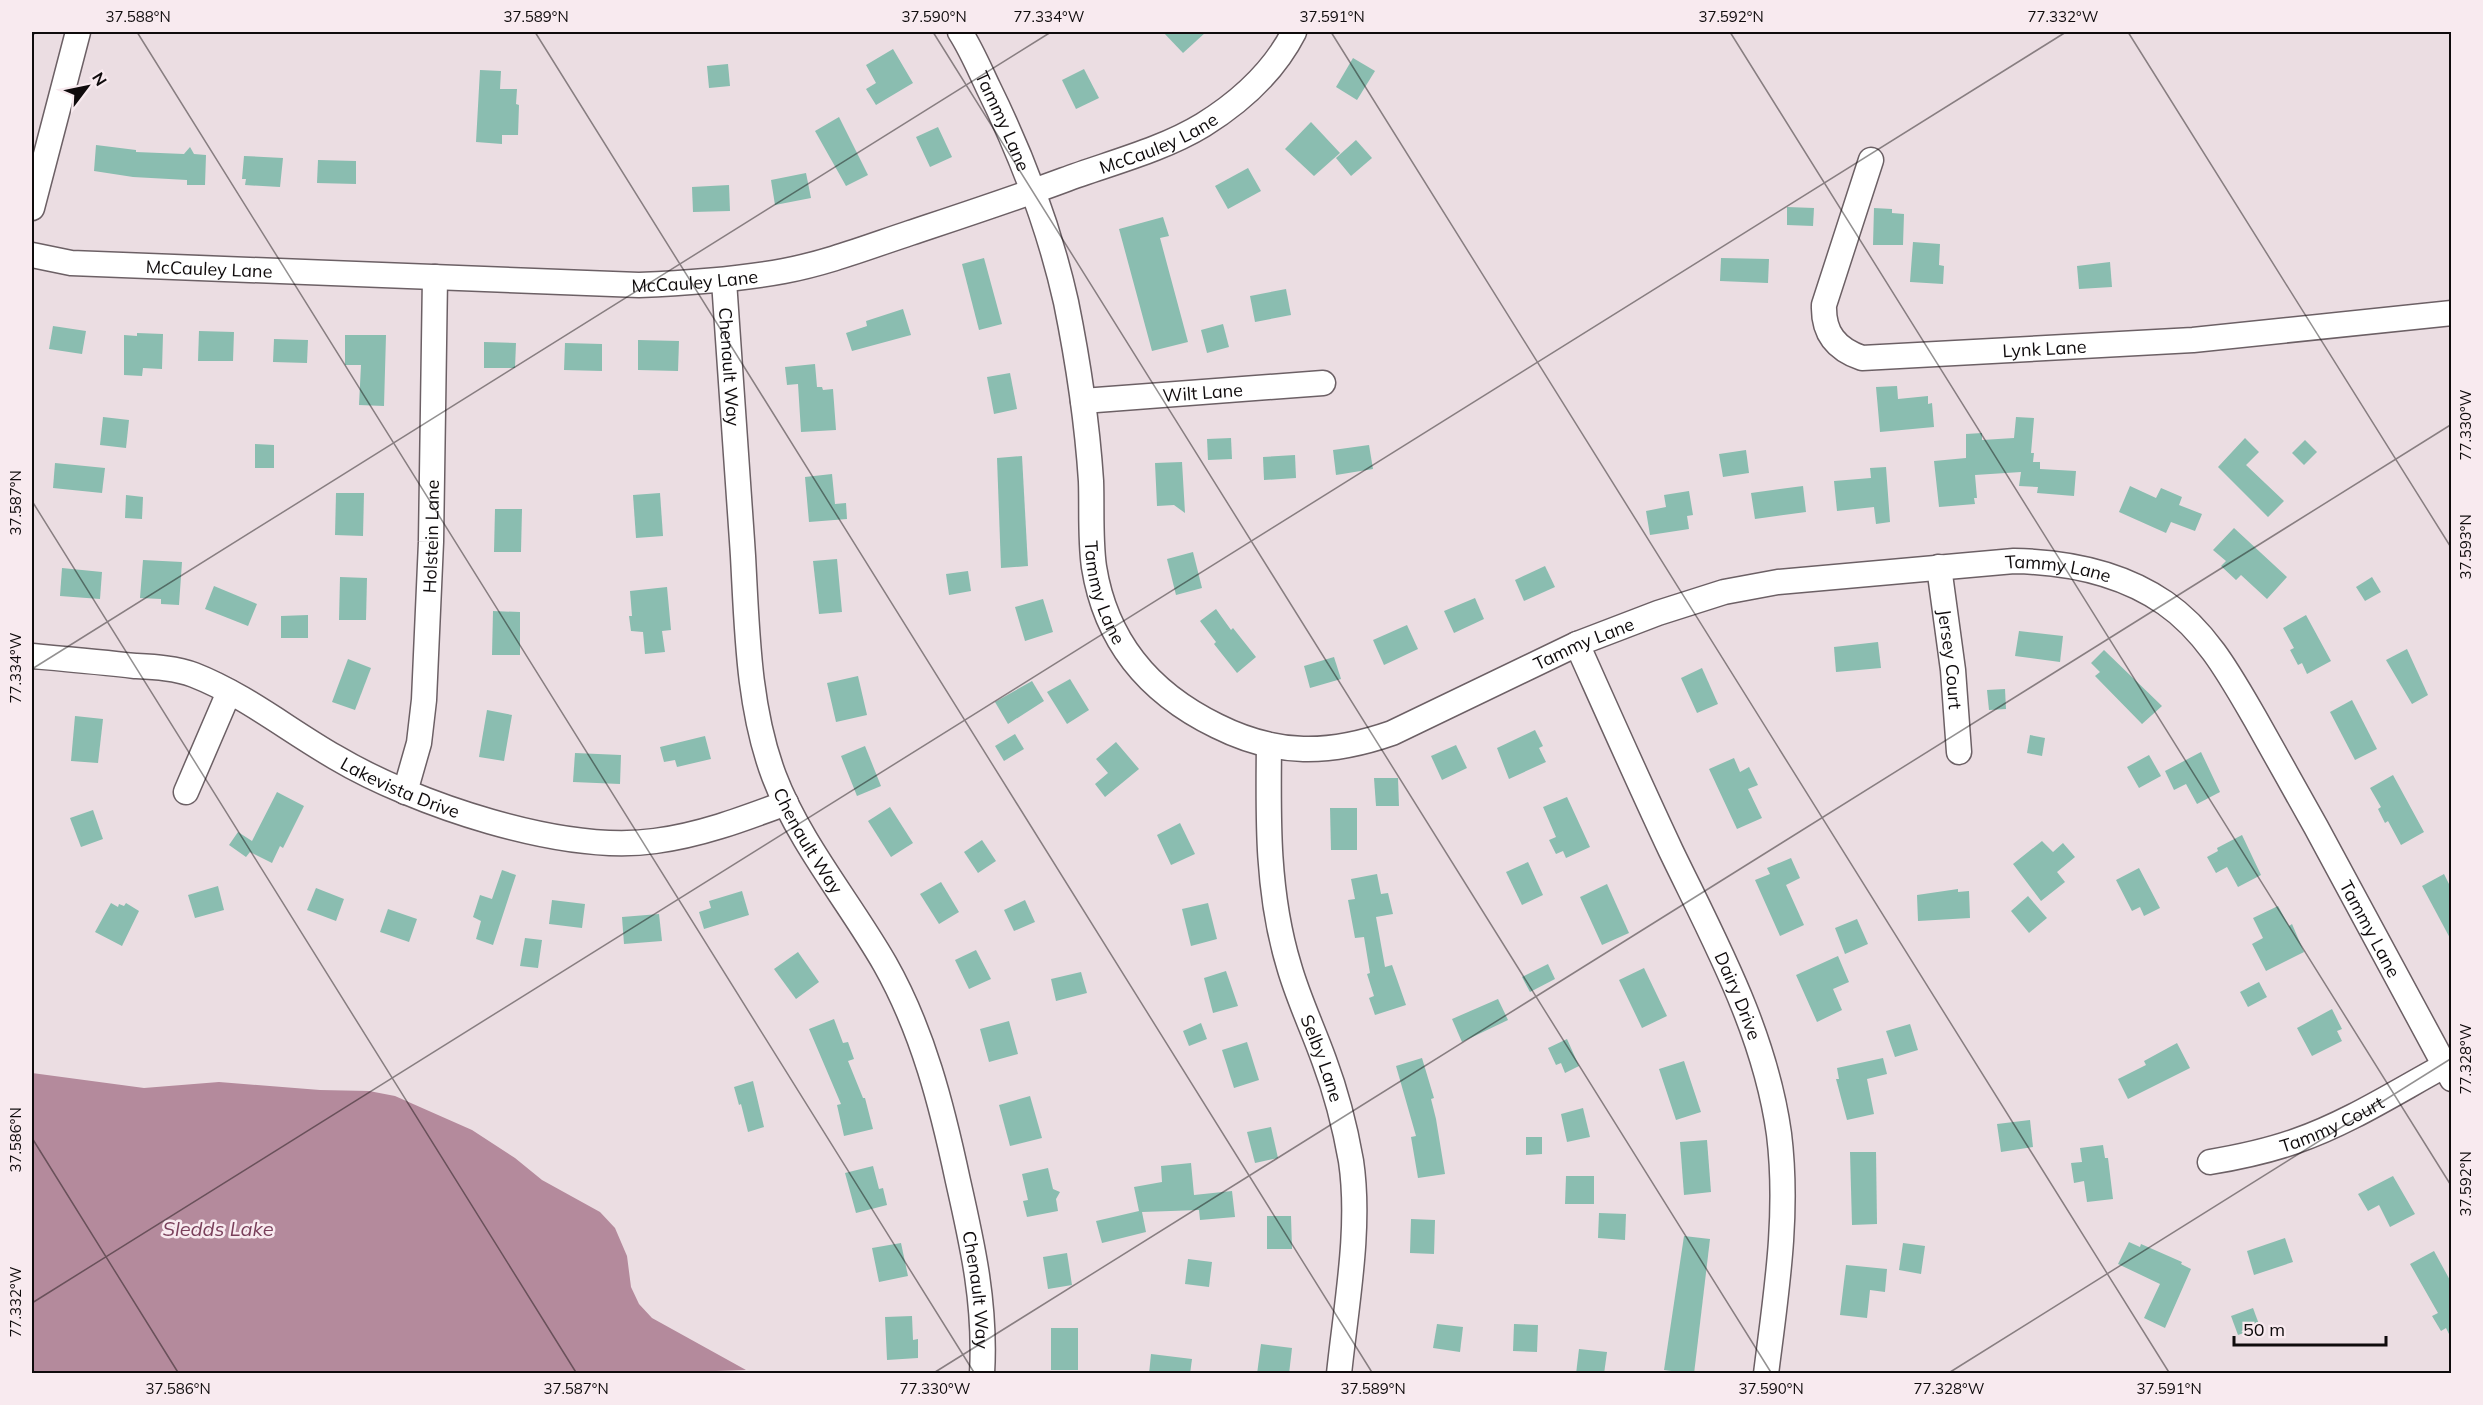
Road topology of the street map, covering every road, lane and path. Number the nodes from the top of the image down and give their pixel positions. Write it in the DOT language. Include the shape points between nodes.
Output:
graph roads {
  1 [pos="78,32"];
  2 [pos="960,32"];
  3 [pos="1294,32"];
  4 [pos="1870,160"];
  5 [pos="1034,191"];
  6 [pos="32,208"];
  7 [pos="32,255"];
  8 [pos="435,277"];
  9 [pos="724,280"];
  10 [pos="2451,313"];
  11 [pos="1323,383"];
  12 [pos="1083,401"];
  13 [pos="1939,567"];
  14 [pos="1577,644"];
  15 [pos="32,656"];
  16 [pos="229,692"];
  17 [pos="1269,746"];
  18 [pos="1959,752"];
  19 [pos="186,792"];
  20 [pos="405,792"];
  21 [pos="786,803"];
  22 [pos="2448,1073"];
  23 [pos="2210,1161"];
  24 [pos="982,1374"];
  25 [pos="1339,1374"];
  26 [pos="1766,1374"];
  1 -- 6 [label="street"];
  2 -- 5 [label="street, Tammy Lane" via="1002,114"];
  3 -- 5 [label="street, McCauley Lane" via="1265,74 1230,107 1201,126"];
  4 -- 10 [label="street, Lynk Lane" via="1823,317 1836,344 1862,358 2193,339"];
  5 -- 9 [label="street, McCauley Lane" via="840,257 785,271"];
  5 -- 12 [label="street, Tammy Lane" via="1065,300"];
  7 -- 8 [label="street, McCauley Lane" via="71,263"];
  8 -- 9 [label="street, McCauley Lane" via="639,285"];
  8 -- 20 [label="street, Holstein Lane" via="424,700"];
  9 -- 21 [label="street, Chenault Way" via="748,644 764,747"];
  11 -- 12 [label="street, Wilt Lane"];
  12 -- 17 [label="street, Tammy Lane" via="1094,565 1101,600 1114,633 1130,658 1175,701 1231,733"];
  13 -- 14 [label="street, Tammy Lane" via="1778,582 1724,592"];
  13 -- 18 [label="street, Jersey Court"];
  13 -- 22 [label="street, Tammy Lane" via="2014,561 2078,566 2138,587 2166,603 2194,628 2236,686 2289,778"];
  14 -- 17 [label="street, Tammy Lane" via="1362,744 1299,750"];
  14 -- 26 [label="street, Dairy Drive" via="1725,962 1754,1029 1769,1081 1779,1135 1783,1202 1782,1252"];
  15 -- 16 [label="street, Lakevista Drive" via="192,674"];
  16 -- 19 [label="street"];
  16 -- 20 [label="street, Lakevista Drive" via="335,758"];
  17 -- 25 [label="street, Selby Lane" via="1271,877 1278,926 1289,968 1328,1072 1351,1162 1353,1236"];
  20 -- 21 [label="street, Lakevista Drive" via="514,827 577,841 616,844 696,834"];
  21 -- 24 [label="street, Chenault Way" via="885,965 920,1040 945,1122 974,1253 984,1334"];
  22 -- 23 [label="street, Tammy Court" via="2297,1141 2250,1155"];
}
